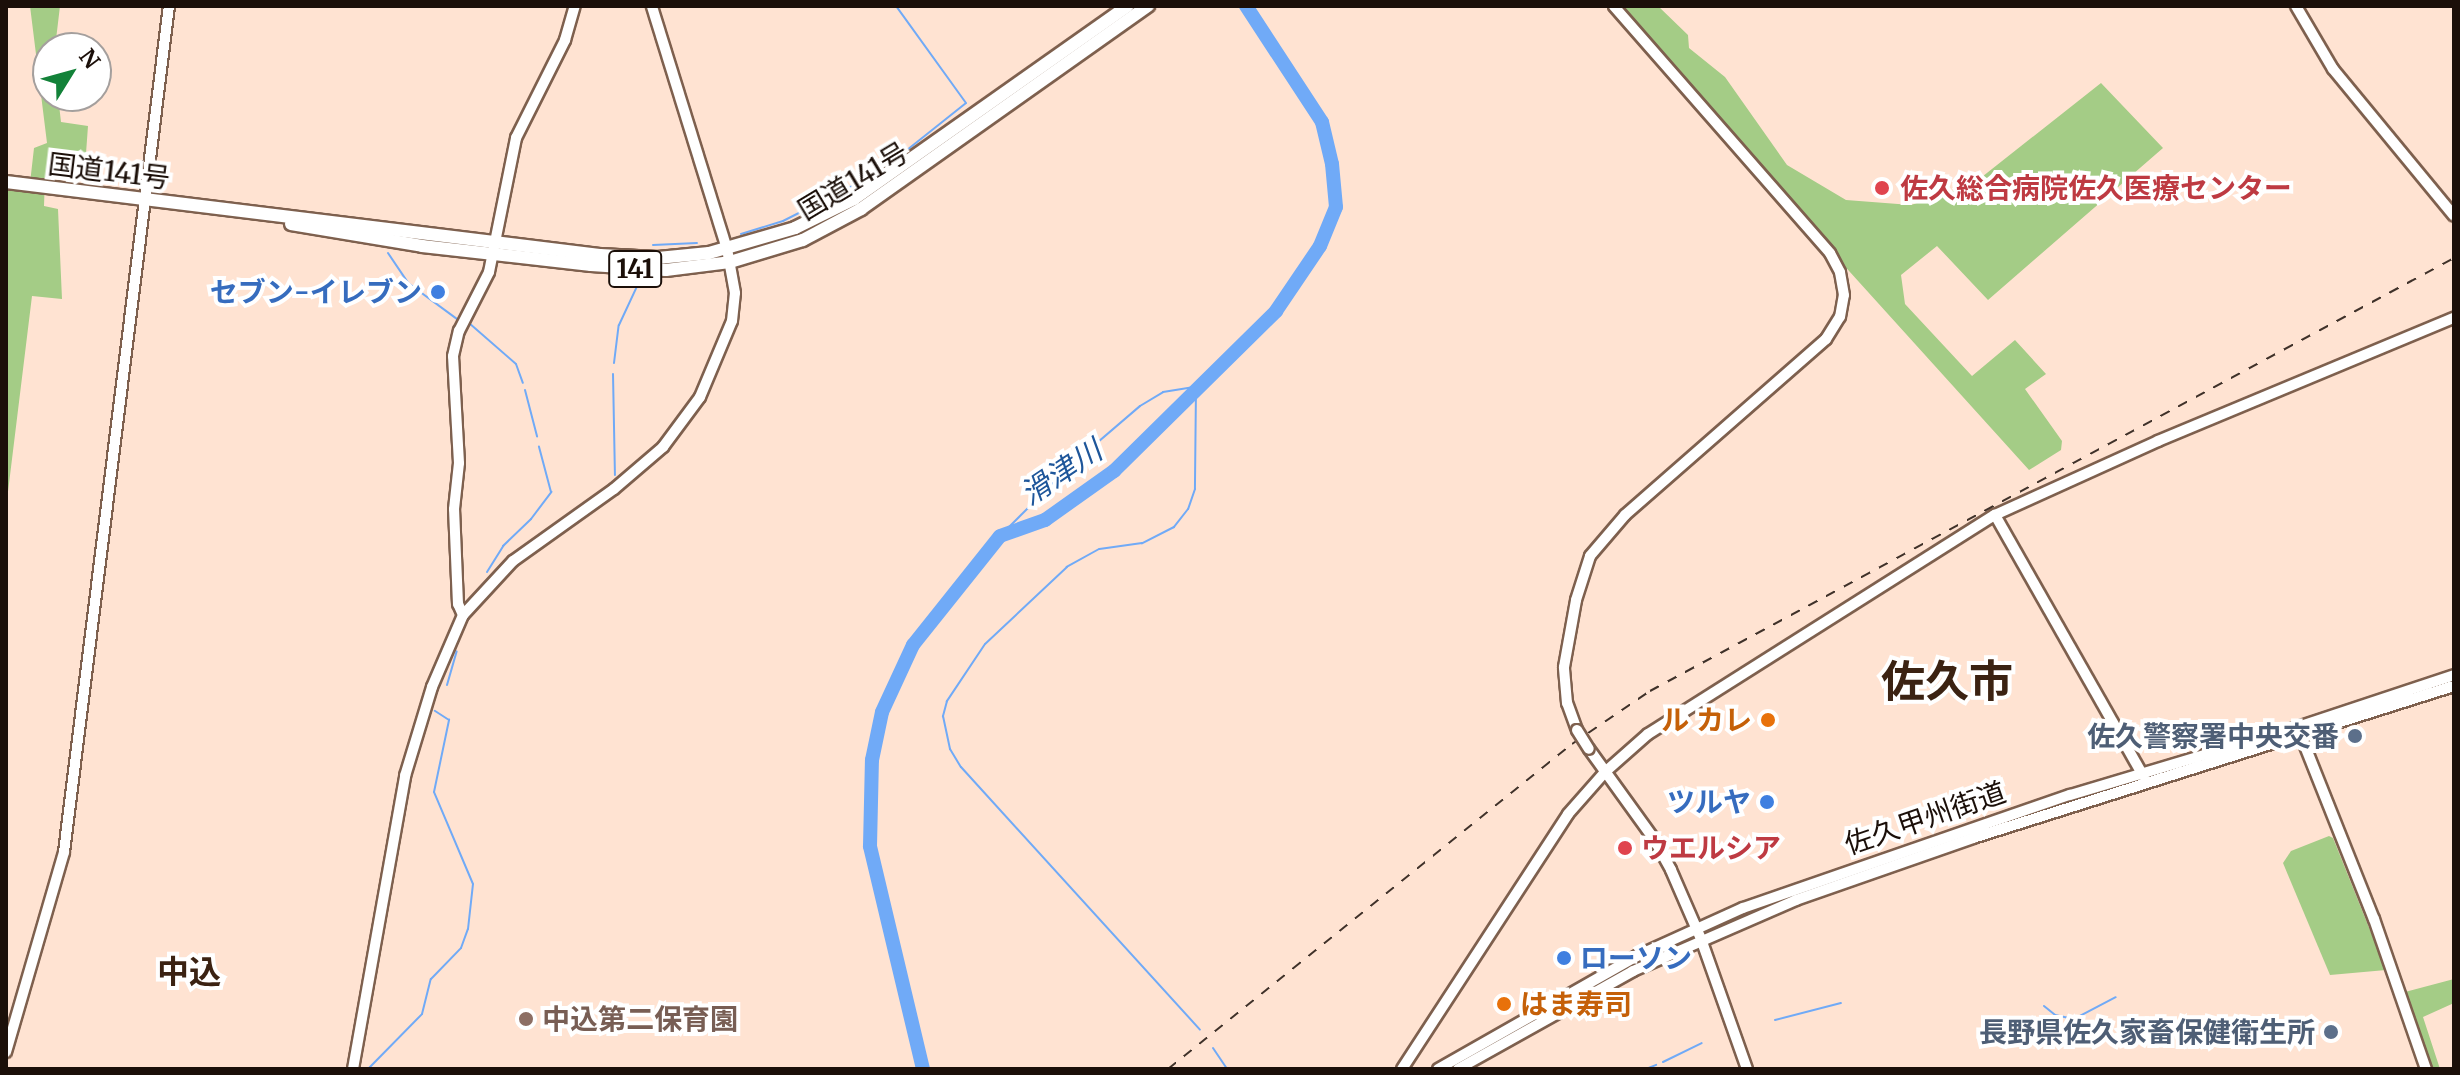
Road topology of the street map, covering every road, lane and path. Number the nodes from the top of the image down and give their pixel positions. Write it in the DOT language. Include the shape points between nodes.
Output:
graph roads {
  1 [pos="169,6"];
  2 [pos="575,6"];
  3 [pos="652,6"];
  4 [pos="1128,6"];
  5 [pos="1148,6"];
  6 [pos="1614,6"];
  7 [pos="2296,6"];
  8 [pos="1019,91"];
  9 [pos="6,182"];
  10 [pos="145,199"];
  11 [pos="2454,216"];
  12 [pos="494,247"];
  13 [pos="728,256"];
  14 [pos="2454,318"];
  15 [pos="1995,515"];
  16 [pos="463,615"];
  17 [pos="2454,675"];
  18 [pos="2454,686"];
  19 [pos="2301,736"];
  20 [pos="1605,772"];
  21 [pos="2145,779"];
  22 [pos="1696,927"];
  23 [pos="1701,939"];
  24 [pos="6,1052"];
  25 [pos="353,1069"];
  26 [pos="1404,1069"];
  27 [pos="1438,1069"];
  28 [pos="1458,1069"];
  29 [pos="1747,1069"];
  30 [pos="2426,1069"];
  1 -- 10 [label="street"];
  2 -- 12 [label="street" via="565,40 516,138"];
  3 -- 13 [label="street"];
  4 -- 8 [label="highway, 国道141号 / 141"];
  5 -- 8 [label="highway, 国道141号 / 141"];
  6 -- 20 [label="street, bridge" via="1830,253 1844,295 1840,317 1826,339 1625,515 1590,556 1564,667 1567,703 1577,730"];
  7 -- 11 [label="street" via="2333,69"];
  8 -- 13 [label="highway, 国道141号 / 141" via="839,222 803,240"];
  9 -- 10 [label="highway, 国道141号 / 141"];
  10 -- 12 [label="highway, 国道141号 / 141"];
  10 -- 24 [label="street" via="64,852"];
  12 -- 13 [label="highway, 国道141号 / 141" via="519,244 658,258"];
  12 -- 13 [label="highway, 国道141号 / 141" via="651,270"];
  12 -- 16 [label="street" via="489,272 459,331 453,356 459,463 454,509 458,604"];
  13 -- 16 [label="street" via="735,293 732,321 700,397 682,424 636,472 506,568"];
  14 -- 15 [label="street" via="2129,453"];
  15 -- 20 [label="street" via="1672,718"];
  15 -- 21 [label="street"];
  16 -- 25 [label="street" via="432,687 405,776"];
  17 -- 21 [label="street, 佐久甲州街道"];
  18 -- 19 [label="street, 佐久甲州街道"];
  19 -- 21 [label="street, 佐久甲州街道"];
  19 -- 30 [label="street" via="2374,919"];
  20 -- 22 [label="street" via="1658,846"];
  20 -- 26 [label="street" via="1544,849"];
  21 -- 22 [label="street, 佐久甲州街道" via="1915,846"];
  21 -- 23 [label="street, 佐久甲州街道"];
  22 -- 23 [label="street"];
  22 -- 27 [label="street, 佐久甲州街道"];
  23 -- 28 [label="street, 佐久甲州街道" via="1603,986"];
  23 -- 29 [label="street"];
}
